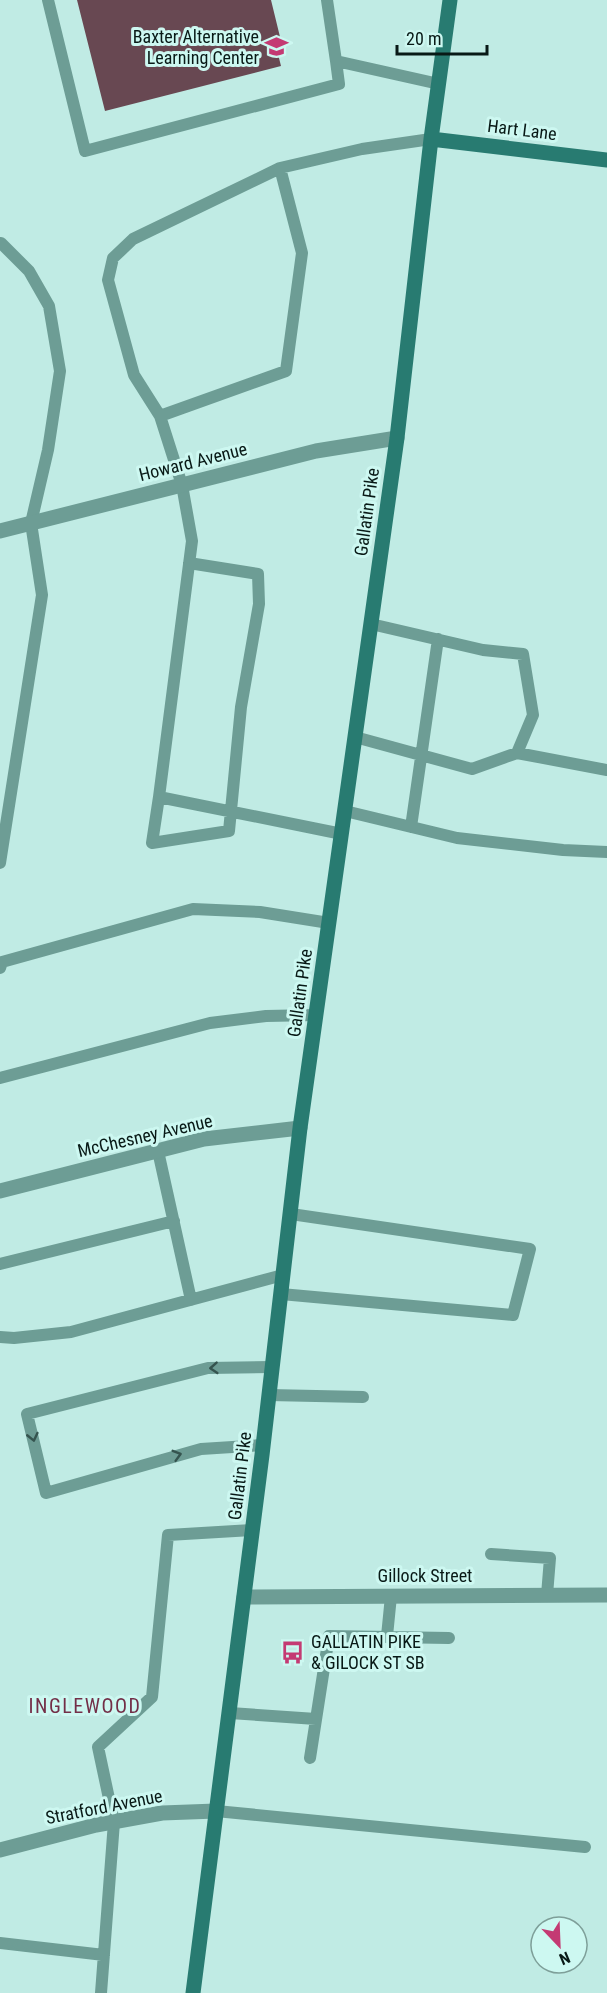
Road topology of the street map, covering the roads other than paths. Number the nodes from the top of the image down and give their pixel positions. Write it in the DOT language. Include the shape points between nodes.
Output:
graph roads {
  1 [pos="48,0"];
  2 [pos="327,0"];
  3 [pos="450,0"];
  4 [pos="336,61"];
  5 [pos="439,84"];
  6 [pos="431,139"];
  7 [pos="607,160"];
  8 [pos="280,168"];
  9 [pos="1,243"];
  10 [pos="160,416"];
  11 [pos="397,438"];
  12 [pos="182,484"];
  13 [pos="31,523"];
  14 [pos="0,531"];
  15 [pos="189,563"];
  16 [pos="371,624"];
  17 [pos="438,639"];
  18 [pos="355,737"];
  19 [pos="516,753"];
  20 [pos="421,755"];
  21 [pos="607,771"];
  22 [pos="159,797"];
  23 [pos="345,811"];
  24 [pos="232,812"];
  25 [pos="411,827"];
  26 [pos="342,834"];
  27 [pos="607,852"];
  28 [pos="0,862"];
  29 [pos="329,923"];
  30 [pos="0,968"];
  31 [pos="316,1015"];
  32 [pos="0,1078"];
  33 [pos="300,1128"];
  34 [pos="158,1151"];
  35 [pos="0,1191"];
  36 [pos="291,1214"];
  37 [pos="174,1221"];
  38 [pos="0,1264"];
  39 [pos="283,1275"];
  40 [pos="281,1294"];
  41 [pos="191,1300"];
  42 [pos="0,1337"];
  43 [pos="272,1366"];
  44 [pos="269,1395"];
  45 [pos="363,1397"];
  46 [pos="263,1445"];
  47 [pos="252,1530"];
  48 [pos="491,1554"];
  49 [pos="607,1594"];
  50 [pos="547,1595"];
  51 [pos="391,1596"];
  52 [pos="244,1597"];
  53 [pos="387,1636"];
  54 [pos="449,1638"];
  55 [pos="230,1713"];
  56 [pos="316,1719"];
  57 [pos="310,1758"];
  58 [pos="216,1811"];
  59 [pos="114,1822"];
  60 [pos="585,1846"];
  61 [pos="0,1850"];
  62 [pos="0,1943"];
  63 [pos="104,1955"];
  64 [pos="197,1992"];
  65 [pos="101,1993"];
  1 -- 4 [label="lane" via="85,151 339,84"];
  2 -- 4 [label="lane"];
  3 -- 5 [label="main road, Gallatin Pike"];
  4 -- 5 [label="lane"];
  5 -- 6 [label="main road, Gallatin Pike"];
  6 -- 7 [label="main road, Hart Lane"];
  6 -- 8 [label="lane" via="362,149"];
  6 -- 11 [label="main road, Gallatin Pike"];
  8 -- 10 [label="lane" via="302,254 286,371"];
  8 -- 10 [label="lane" via="133,239 113,258 108,280 134,375"];
  9 -- 13 [label="lane" via="29,271 49,306 60,371 48,450"];
  10 -- 12 [label="lane"];
  11 -- 12 [label="street, Howard Avenue" via="316,450"];
  11 -- 16 [label="main road, Gallatin Pike"];
  12 -- 13 [label="street, Howard Avenue"];
  12 -- 15 [label="lane" via="192,541"];
  13 -- 14 [label="street, Howard Avenue"];
  13 -- 28 [label="lane" via="42,595"];
  15 -- 22 [label="lane"];
  15 -- 24 [label="lane" via="258,574 259,603 241,707"];
  16 -- 17 [label="lane"];
  16 -- 18 [label="main road, Gallatin Pike"];
  17 -- 19 [label="lane" via="483,650 523,654 533,715"];
  17 -- 20 [label="lane"];
  18 -- 20 [label="lane"];
  18 -- 23 [label="main road, Gallatin Pike"];
  19 -- 20 [label="lane" via="472,769"];
  19 -- 21 [label="lane"];
  20 -- 25 [label="lane"];
  22 -- 24 [label="lane"];
  22 -- 24 [label="lane" via="152,843 229,831"];
  23 -- 25 [label="lane"];
  23 -- 26 [label="main road, Gallatin Pike"];
  24 -- 26 [label="lane"];
  25 -- 27 [label="lane" via="457,838"];
  26 -- 29 [label="main road, Gallatin Pike"];
  29 -- 30 [label="lane" via="260,912 193,909 2,962"];
  29 -- 31 [label="main road, Gallatin Pike"];
  31 -- 32 [label="lane" via="210,1023"];
  31 -- 33 [label="main road, Gallatin Pike"];
  33 -- 34 [label="street, McChesney Avenue" via="204,1139"];
  33 -- 36 [label="main road, Gallatin Pike"];
  34 -- 35 [label="street, McChesney Avenue"];
  34 -- 37 [label="lane"];
  36 -- 39 [label="main road, Gallatin Pike"];
  36 -- 40 [label="lane" via="530,1249 513,1314"];
  37 -- 38 [label="lane"];
  37 -- 41 [label="lane"];
  39 -- 40 [label="main road, Gallatin Pike"];
  39 -- 41 [label="lane"];
  40 -- 43 [label="main road, Gallatin Pike"];
  41 -- 42 [label="lane" via="71,1332"];
  43 -- 44 [label="main road, Gallatin Pike"];
  43 -- 46 [label="lane, one-way" via="208,1368 27,1414 45,1494 201,1449"];
  44 -- 45 [label="lane"];
  44 -- 46 [label="main road, Gallatin Pike"];
  46 -- 47 [label="main road, Gallatin Pike"];
  47 -- 52 [label="main road, Gallatin Pike"];
  47 -- 59 [label="lane" via="168,1535 152,1697 98,1747"];
  48 -- 50 [label="lane" via="550,1558"];
  49 -- 50 [label="street, Gillock Street"];
  50 -- 51 [label="street, Gillock Street"];
  51 -- 52 [label="street, Gillock Street"];
  51 -- 53 [label="lane"];
  52 -- 55 [label="main road, Gallatin Pike"];
  53 -- 54 [label="lane"];
  53 -- 56 [label="lane" via="328,1636"];
  55 -- 56 [label="lane"];
  55 -- 58 [label="main road, Gallatin Pike"];
  56 -- 57 [label="lane"];
  58 -- 59 [label="street, Stratford Avenue" via="162,1813"];
  58 -- 60 [label="lane"];
  58 -- 64 [label="main road, Gallatin Pike"];
  59 -- 61 [label="street, Stratford Avenue"];
  59 -- 63 [label="lane"];
  62 -- 63 [label="lane"];
  63 -- 65 [label="lane"];
}
